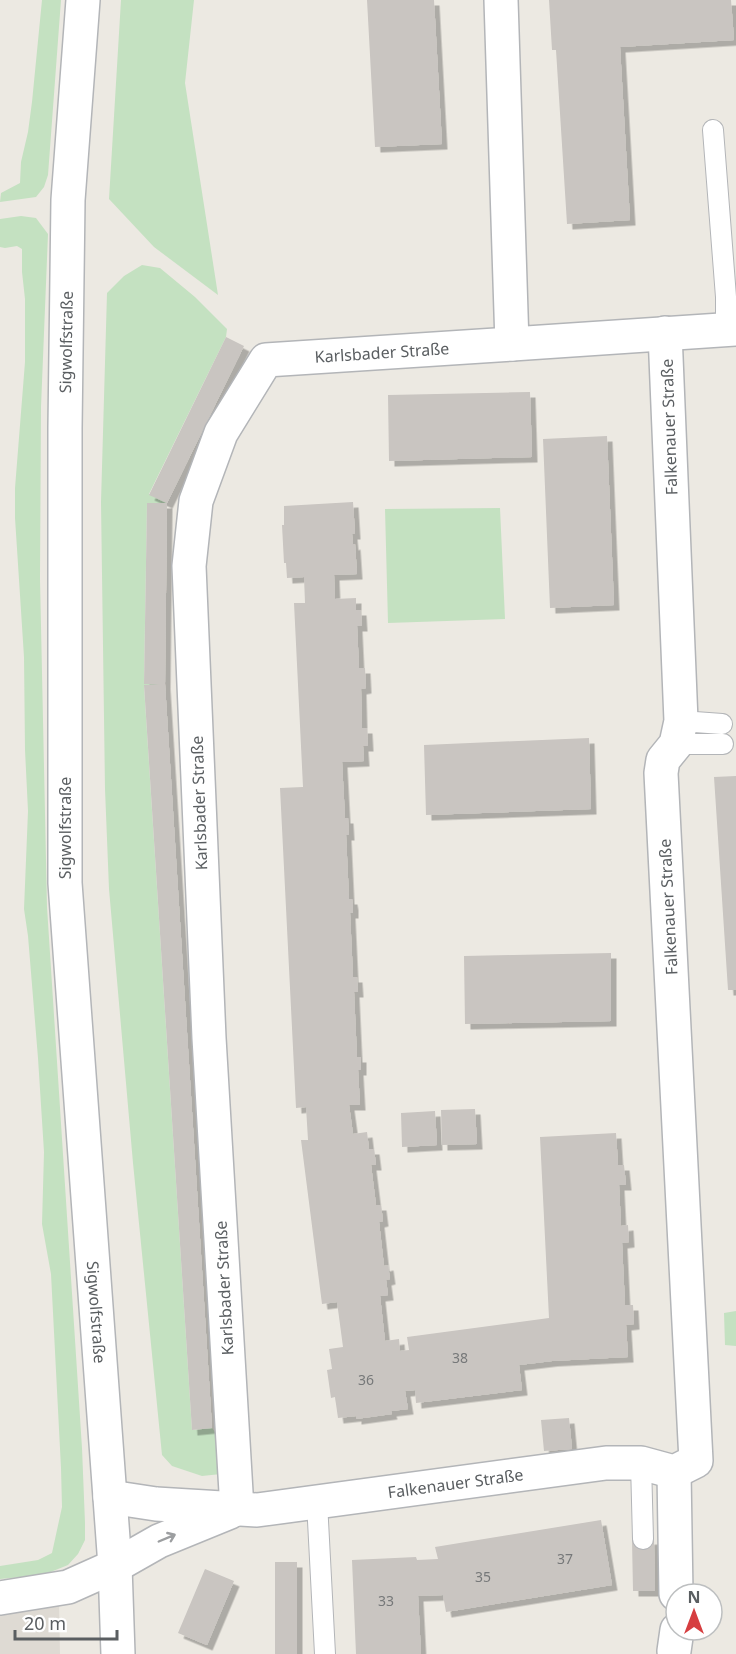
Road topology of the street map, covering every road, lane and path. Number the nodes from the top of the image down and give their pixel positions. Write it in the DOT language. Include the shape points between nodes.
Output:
graph roads {
  1 [pos="83,0"];
  2 [pos="501,0"];
  3 [pos="713,129"];
  4 [pos="731,329"];
  5 [pos="665,333"];
  6 [pos="512,344"];
  7 [pos="722,724"];
  8 [pos="679,733"];
  9 [pos="723,744"];
  10 [pos="641,1463"];
  11 [pos="674,1472"];
  12 [pos="110,1497"];
  13 [pos="317,1502"];
  14 [pos="237,1509"];
  15 [pos="643,1539"];
  16 [pos="115,1566"];
  17 [pos="676,1582"];
  18 [pos="0,1598"];
  19 [pos="118,1654"];
  20 [pos="325,1654"];
  1 -- 12 [label="street, Sigwolfstraße" via="68,200 65,883"];
  2 -- 6 [label="street"];
  3 -- 4 [label="lane"];
  4 -- 5 [label="street, Karlsbader Straße"];
  5 -- 6 [label="street, Karlsbader Straße"];
  5 -- 8 [label="street, Falkenauer Straße"];
  6 -- 14 [label="street, Karlsbader Straße" via="266,360 221,433 196,501 189,566 190,601 209,1038"];
  7 -- 8 [label="lane"];
  8 -- 9 [label="lane"];
  8 -- 11 [label="street, Falkenauer Straße" via="663,760 661,773 696,1461"];
  10 -- 11 [label="street, Falkenauer Straße"];
  10 -- 13 [label="street, Falkenauer Straße" via="606,1463"];
  10 -- 15 [label="lane"];
  11 -- 17 [label="street"];
  12 -- 14 [label="street, Falkenauer Straße"];
  12 -- 16 [label="street, Sigwolfstraße"];
  13 -- 14 [label="street, Falkenauer Straße"];
  13 -- 20 [label="lane"];
  16 -- 14 [label="street, Falkenauer Straße, one-way" via="159,1541"];
  16 -- 18 [label="street, Falkenauer Straße" via="68,1587"];
  16 -- 19 [label="street, Sigwolfstraße"];
}
